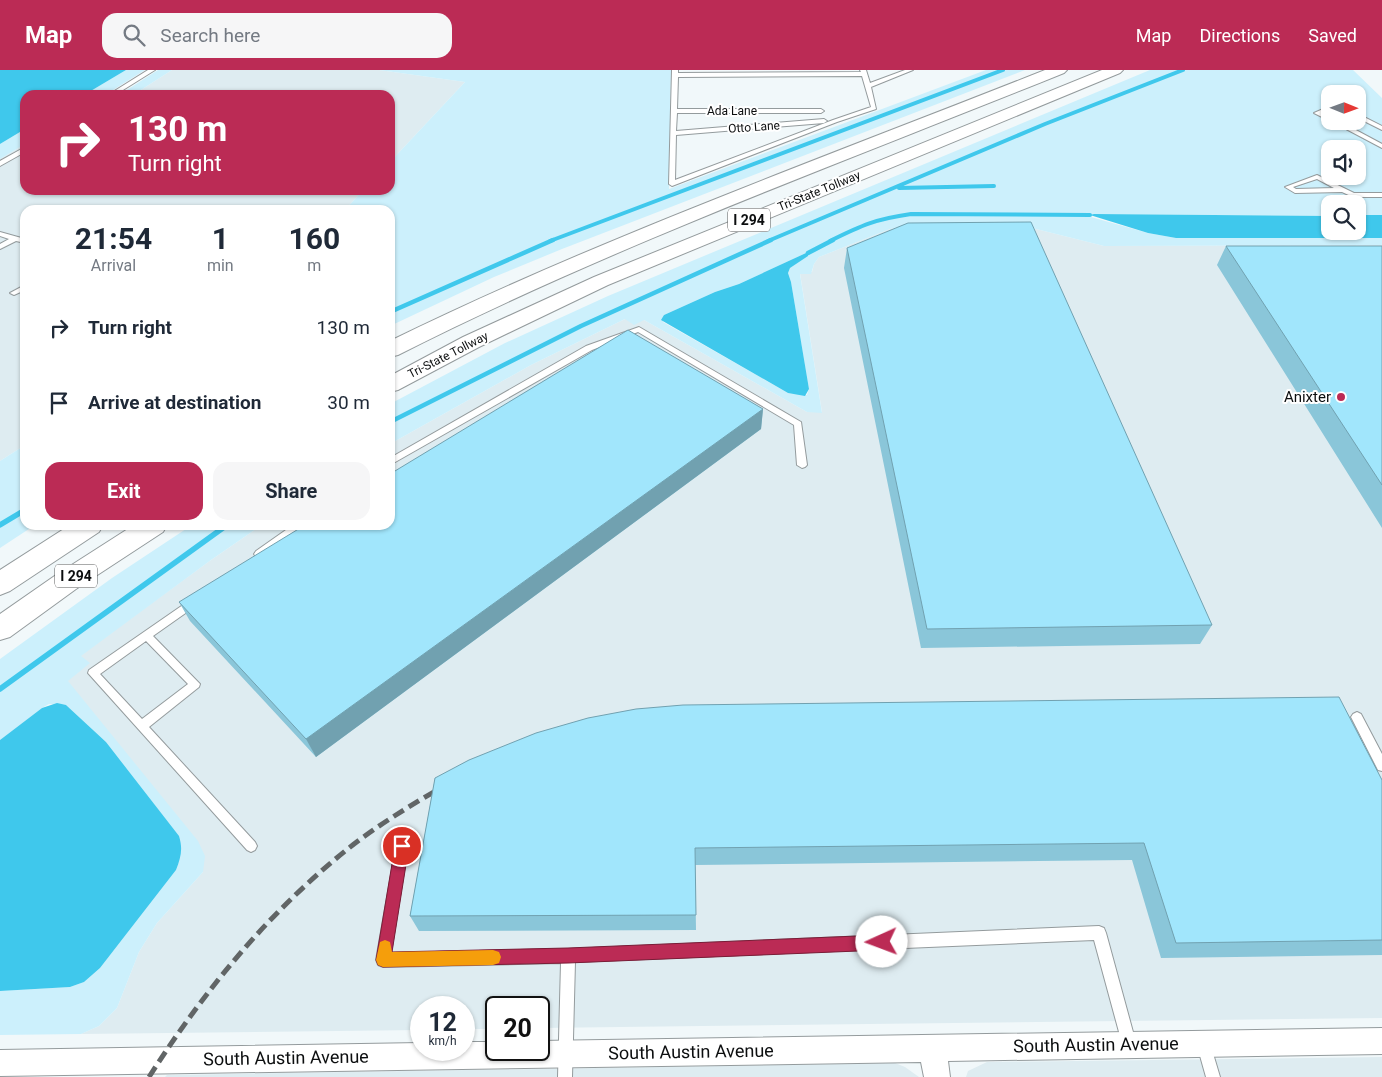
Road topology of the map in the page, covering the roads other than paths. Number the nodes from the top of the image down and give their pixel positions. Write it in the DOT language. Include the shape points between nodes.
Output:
graph roads {
  1 [pos="152,70"];
  2 [pos="910,70"];
  3 [pos="1059,70"];
  4 [pos="1115,70"];
  5 [pos="675,72"];
  6 [pos="864,72"];
  7 [pos="868,86"];
  8 [pos="119,90"];
  9 [pos="674,111"];
  10 [pos="821,111"];
  11 [pos="835,120"];
  12 [pos="1366,120"];
  13 [pos="1382,128"];
  14 [pos="1352,130"];
  15 [pos="673,133"];
  16 [pos="1382,137"];
  17 [pos="1372,140"];
  18 [pos="1382,146"];
  19 [pos="20,152"];
  20 [pos="0,164"];
  21 [pos="1344,190"];
  22 [pos="1382,195"];
  23 [pos="0,234"];
  24 [pos="16,238"];
  25 [pos="20,239"];
  26 [pos="0,247"];
  27 [pos="20,290"];
  28 [pos="14,294"];
  29 [pos="395,348"];
  30 [pos="395,381"];
  31 [pos="395,459"];
  32 [pos="802,464"];
  33 [pos="82,530"];
  34 [pos="146,530"];
  35 [pos="293,530"];
  36 [pos="251,560"];
  37 [pos="0,584"];
  38 [pos="202,595"];
  39 [pos="0,629"];
  40 [pos="146,635"];
  41 [pos="1356,717"];
  42 [pos="142,726"];
  43 [pos="1382,766"];
  44 [pos="251,846"];
  45 [pos="402,846"];
  46 [pos="568,956"];
  47 [pos="1382,1041"];
  48 [pos="1203,1044"];
  49 [pos="1129,1045"];
  50 [pos="932,1048"];
  51 [pos="0,1063"];
  52 [pos="566,1065"];
  53 [pos="90,1069"];
  54 [pos="936,1077"];
  55 [pos="1213,1077"];
  1 -- 8 [label="lane"];
  2 -- 7 [label="lane"];
  3 -- 29 [label="highway, Tri-State Tollway / I 294" via="589,257"];
  4 -- 30 [label="highway, Tri-State Tollway / I 294" via="601,281"];
  5 -- 6 [label="lane"];
  5 -- 9 [label="lane"];
  6 -- 7 [label="lane"];
  7 -- 11 [label="lane" via="874,108"];
  9 -- 10 [label="lane, Ada Lane"];
  9 -- 15 [label="lane"];
  11 -- 15 [label="lane, Otto Lane"];
  11 -- 15 [label="lane" via="672,184"];
  12 -- 13 [label="lane"];
  14 -- 17 [label="lane"];
  16 -- 17 [label="lane"];
  17 -- 18 [label="lane"];
  19 -- 20 [label="lane"];
  21 -- 21 [label="lane" via="1317,177 1288,187 1295,191"];
  21 -- 22 [label="lane" via="1353,195"];
  23 -- 24 [label="lane"];
  24 -- 25 [label="lane"];
  24 -- 26 [label="lane"];
  27 -- 28 [label="lane"];
  31 -- 32 [label="lane" via="589,348 639,329 798,424"];
  33 -- 37 [label="highway, I 294"];
  34 -- 39 [label="highway, I 294"];
  35 -- 36 [label="lane"];
  38 -- 40 [label="lane"];
  40 -- 42 [label="lane" via="195,684"];
  40 -- 42 [label="lane" via="93,672"];
  41 -- 43 [label="lane"];
  42 -- 44 [label="lane"];
  45 -- 46 [label="lane" via="383,960"];
  46 -- 49 [label="lane" via="1098,933"];
  46 -- 52 [label="lane"];
  47 -- 48 [label="street, South Austin Avenue"];
  48 -- 49 [label="street, South Austin Avenue"];
  48 -- 55 [label="lane"];
  49 -- 50 [label="street, South Austin Avenue"];
  50 -- 52 [label="street, South Austin Avenue"];
  50 -- 54 [label="street"];
  51 -- 53 [label="street, South Austin Avenue"];
  52 -- 53 [label="street, South Austin Avenue"];
}
